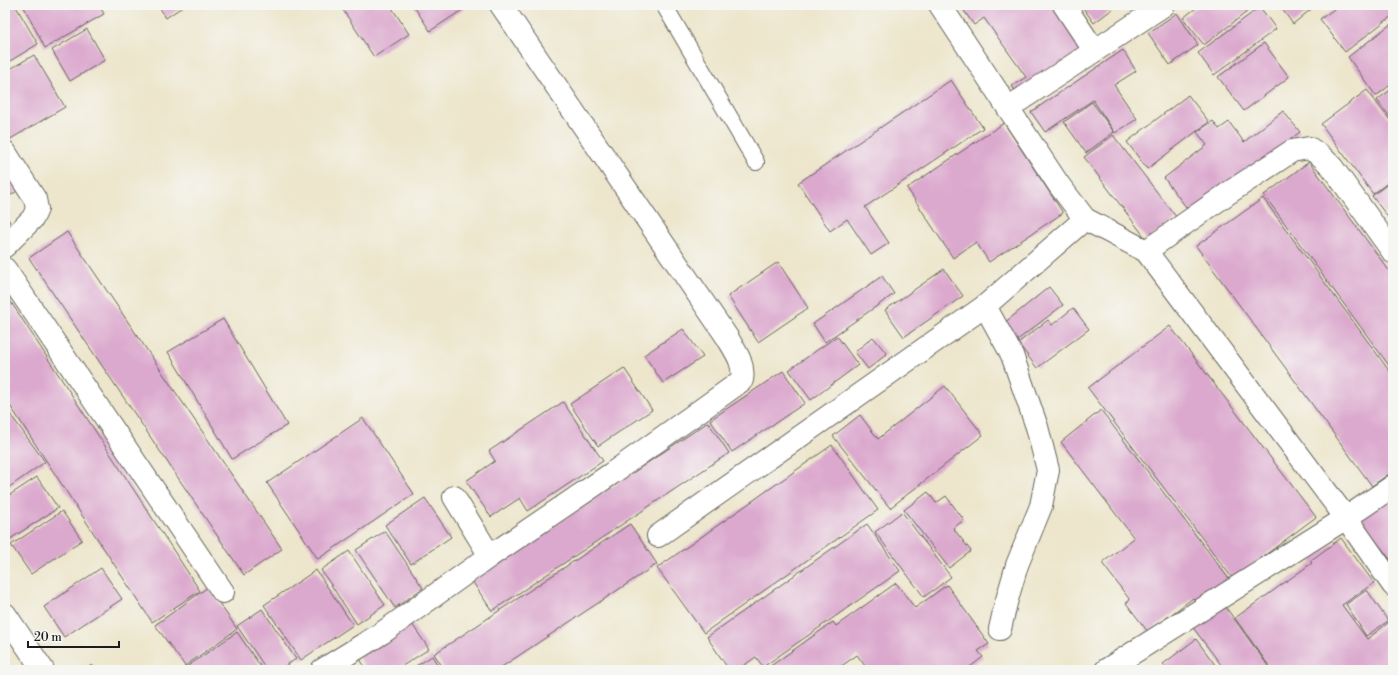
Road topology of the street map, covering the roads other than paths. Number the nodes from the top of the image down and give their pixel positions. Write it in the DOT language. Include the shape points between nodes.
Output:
graph roads {
  1 [pos="501,5"];
  2 [pos="664,5"];
  3 [pos="940,5"];
  4 [pos="1064,5"];
  5 [pos="1164,5"];
  6 [pos="1094,50"];
  7 [pos="1008,108"];
  8 [pos="5,152"];
  9 [pos="756,162"];
  10 [pos="1085,219"];
  11 [pos="5,246"];
  12 [pos="1146,251"];
  13 [pos="1393,252"];
  14 [pos="5,269"];
  15 [pos="986,306"];
  16 [pos="1393,486"];
  17 [pos="454,497"];
  18 [pos="1346,518"];
  19 [pos="658,536"];
  20 [pos="490,556"];
  21 [pos="1393,585"];
  22 [pos="223,592"];
  23 [pos="5,614"];
  24 [pos="1000,629"];
  25 [pos="43,670"];
  26 [pos="322,670"];
  27 [pos="1106,670"];
  1 -- 20 [label="street" via="726,337 741,363 743,373 742,380 733,387"];
  2 -- 9 [label="lane"];
  3 -- 7 [label="street"];
  4 -- 6 [label="street"];
  5 -- 6 [label="street"];
  6 -- 7 [label="street"];
  7 -- 10 [label="street"];
  8 -- 11 [label="street" via="35,199 37,209 33,218"];
  10 -- 12 [label="street"];
  10 -- 15 [label="street"];
  12 -- 13 [label="street" via="1292,151 1309,148 1332,167"];
  12 -- 18 [label="street"];
  14 -- 22 [label="street"];
  15 -- 19 [label="street"];
  15 -- 24 [label="street" via="1012,355 1037,427 1048,470 1041,506 1017,566"];
  16 -- 18 [label="street"];
  17 -- 20 [label="street"];
  18 -- 21 [label="street"];
  18 -- 27 [label="street"];
  20 -- 26 [label="street" via="382,633"];
  23 -- 25 [label="street"];
}
